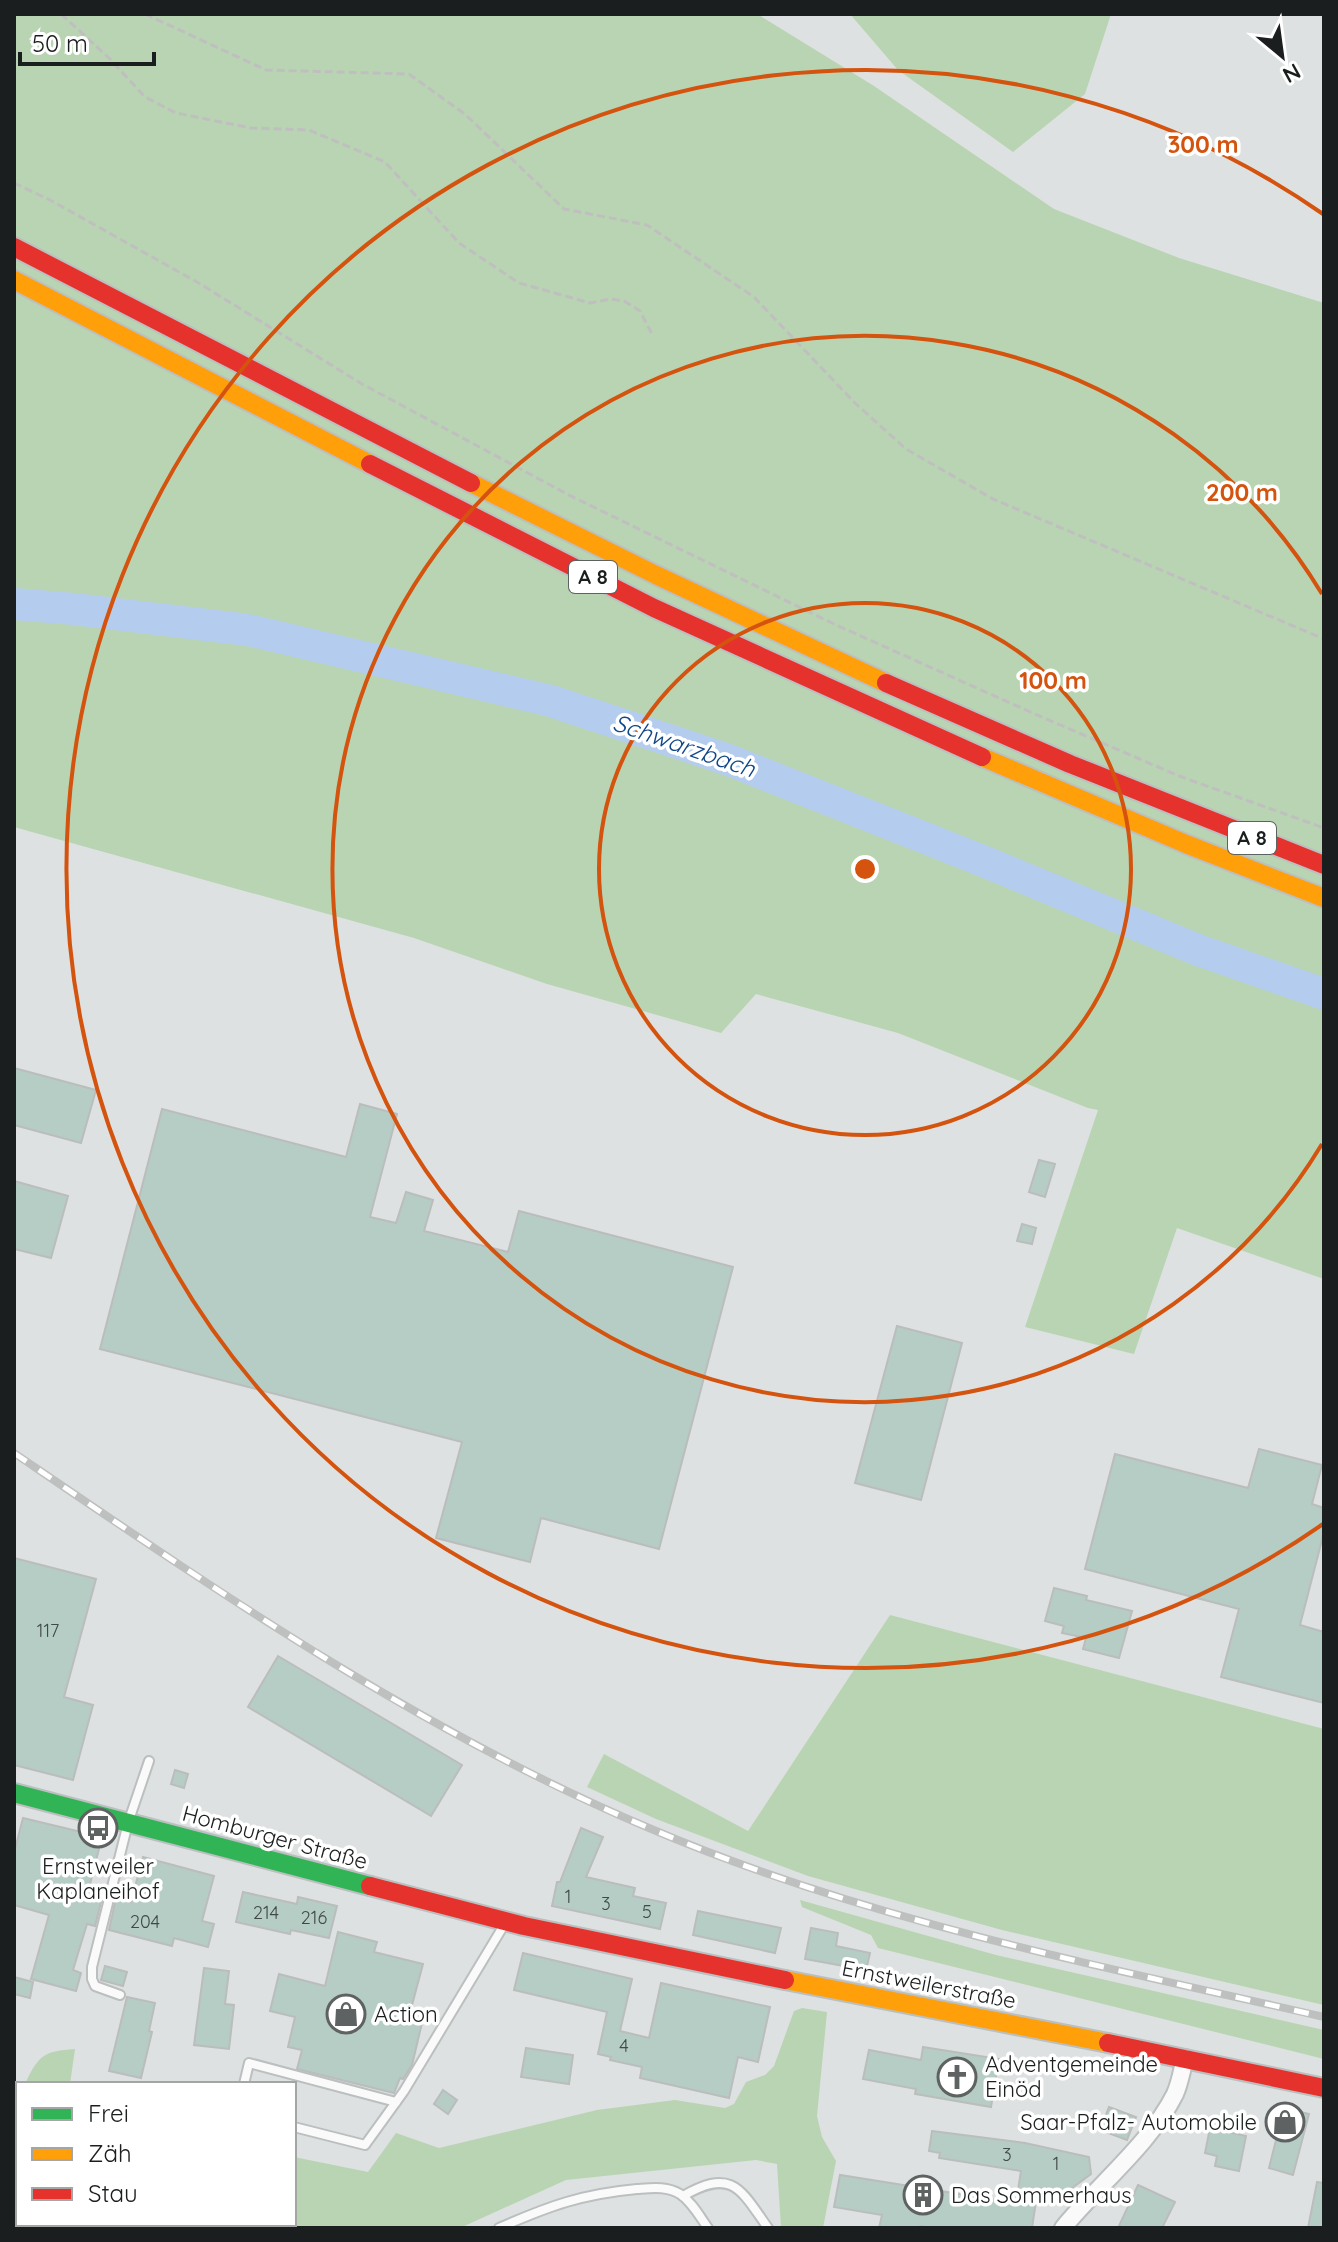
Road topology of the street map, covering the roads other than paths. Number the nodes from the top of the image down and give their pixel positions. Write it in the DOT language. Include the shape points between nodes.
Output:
graph roads {
  1 [pos="14,247"];
  2 [pos="14,280"];
  3 [pos="1324,865"];
  4 [pos="1324,898"];
  5 [pos="149,1761"];
  6 [pos="14,1793"];
  7 [pos="128,1823"];
  8 [pos="515,1924"];
  9 [pos="120,1995"];
  10 [pos="1185,2058"];
  11 [pos="244,2082"];
  12 [pos="1324,2088"];
  13 [pos="396,2102"];
  14 [pos="296,2128"];
  15 [pos="683,2196"];
  16 [pos="499,2228"];
  17 [pos="708,2228"];
  18 [pos="768,2228"];
  19 [pos="1063,2228"];
  1 -- 3 [label="main road, A 8" via="712,602 941,709"];
  2 -- 4 [label="main road, A 8" via="654,608 930,735"];
  5 -- 7 [label="lane"];
  6 -- 7 [label="main road, Homburger Straße"];
  7 -- 8 [label="main road, Homburger Straße"];
  7 -- 9 [label="lane" via="92,1967 95,1986"];
  8 -- 10 [label="main road, Ernstweilerstraße"];
  8 -- 13 [label="lane"];
  10 -- 12 [label="main road, Ernstweilerstraße"];
  10 -- 19 [label="street" via="1168,2107"];
  11 -- 13 [label="lane" via="249,2063"];
  13 -- 14 [label="lane" via="365,2145"];
  15 -- 16 [label="lane" via="659,2188 586,2195"];
  15 -- 17 [label="lane"];
  15 -- 18 [label="lane" via="719,2181 732,2185"];
}
